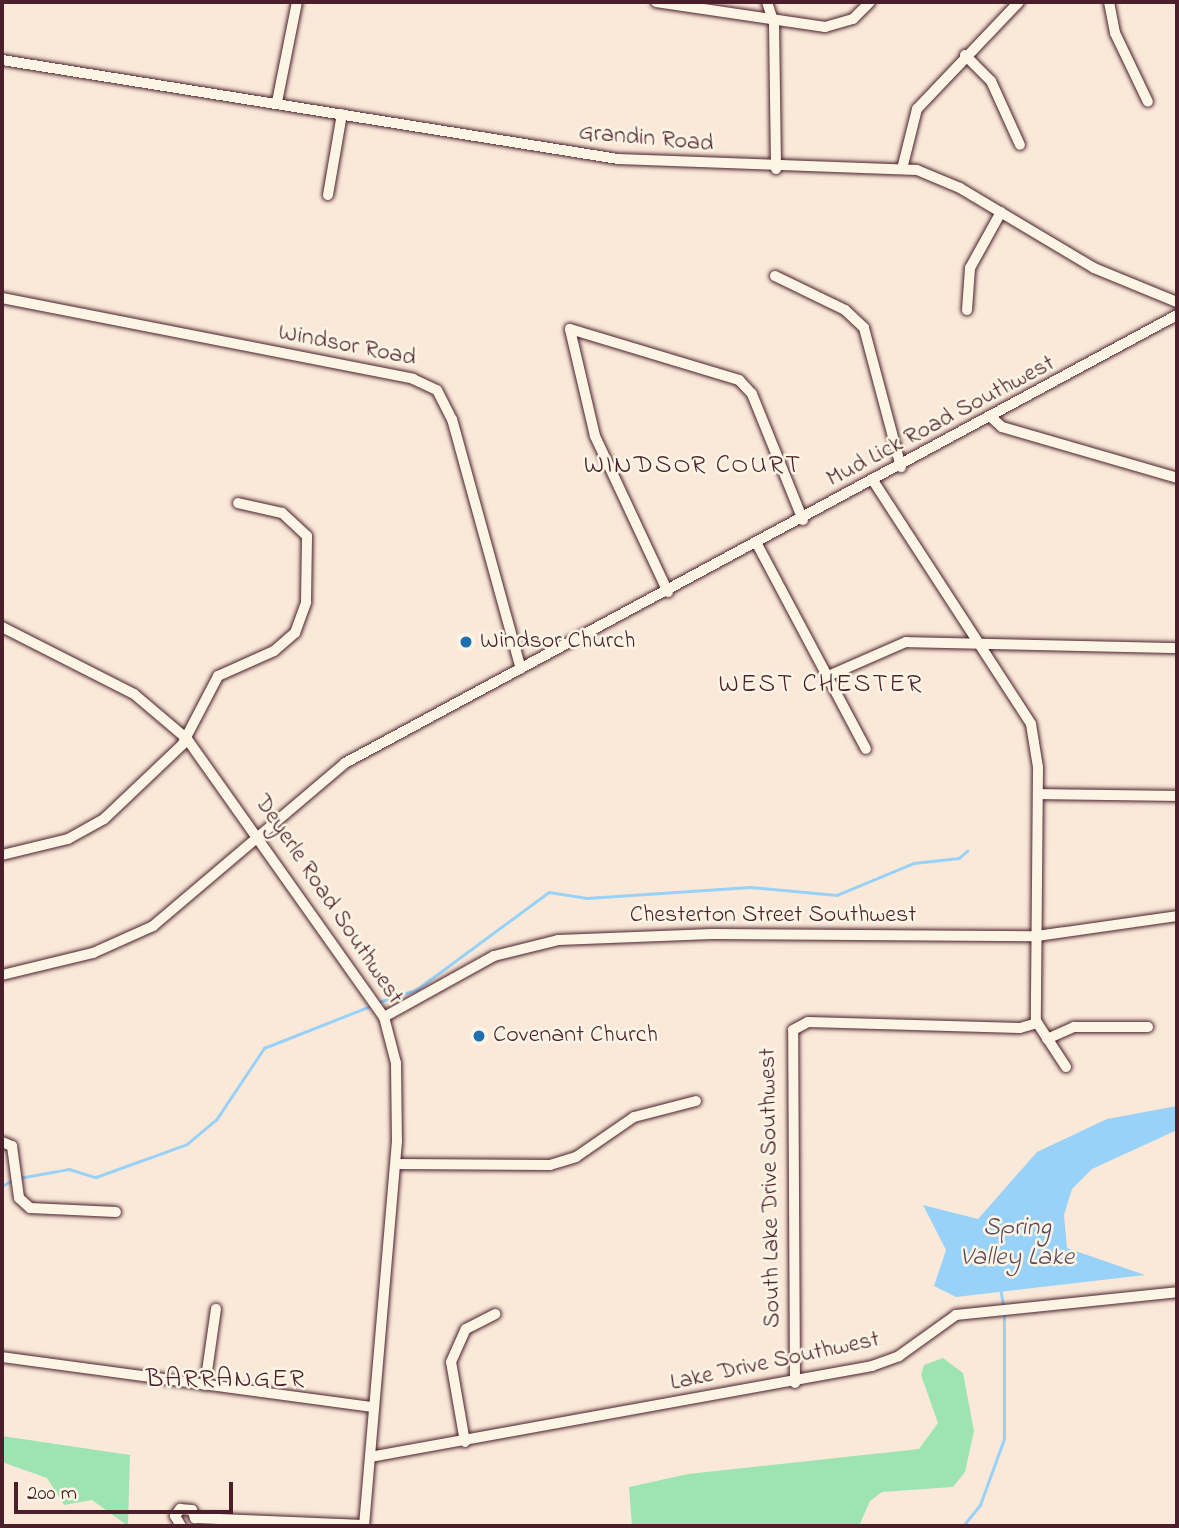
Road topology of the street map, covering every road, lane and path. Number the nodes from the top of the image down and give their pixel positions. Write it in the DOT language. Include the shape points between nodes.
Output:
graph roads {
  1 [pos="297,2"];
  2 [pos="656,2"];
  3 [pos="767,2"];
  4 [pos="870,2"];
  5 [pos="1019,2"];
  6 [pos="1109,2"];
  7 [pos="774,23"];
  8 [pos="965,55"];
  9 [pos="2,60"];
  10 [pos="276,102"];
  11 [pos="1148,102"];
  12 [pos="342,114"];
  13 [pos="1020,145"];
  14 [pos="776,169"];
  15 [pos="902,169"];
  16 [pos="328,195"];
  17 [pos="1001,212"];
  18 [pos="775,276"];
  19 [pos="2,298"];
  20 [pos="1177,302"];
  21 [pos="967,310"];
  22 [pos="1177,315"];
  23 [pos="1172,325"];
  24 [pos="992,418"];
  25 [pos="901,467"];
  26 [pos="1177,478"];
  27 [pos="874,482"];
  28 [pos="238,503"];
  29 [pos="803,520"];
  30 [pos="757,544"];
  31 [pos="668,592"];
  32 [pos="2,627"];
  33 [pos="983,644"];
  34 [pos="1177,648"];
  35 [pos="521,669"];
  36 [pos="828,676"];
  37 [pos="187,739"];
  38 [pos="866,749"];
  39 [pos="1038,794"];
  40 [pos="1177,796"];
  41 [pos="258,834"];
  42 [pos="2,855"];
  43 [pos="1177,916"];
  44 [pos="1037,936"];
  45 [pos="2,975"];
  46 [pos="380,1009"];
  47 [pos="1037,1023"];
  48 [pos="1148,1027"];
  49 [pos="1047,1039"];
  50 [pos="1066,1068"];
  51 [pos="696,1101"];
  52 [pos="2,1142"];
  53 [pos="396,1164"];
  54 [pos="116,1212"];
  55 [pos="1177,1292"];
  56 [pos="215,1309"];
  57 [pos="495,1314"];
  58 [pos="2,1357"];
  59 [pos="795,1383"];
  60 [pos="205,1385"];
  61 [pos="374,1407"];
  62 [pos="465,1442"];
  63 [pos="370,1457"];
  64 [pos="192,1522"];
  65 [pos="181,1526"];
  66 [pos="364,1526"];
  1 -- 10 [label="street"];
  2 -- 7 [label="street"];
  3 -- 7 [label="street"];
  4 -- 7 [label="street" via="834,26"];
  5 -- 8 [label="street"];
  6 -- 11 [label="street" via="1115,33"];
  7 -- 14 [label="street"];
  8 -- 13 [label="street" via="991,81"];
  8 -- 15 [label="street" via="917,109"];
  9 -- 10 [label="street, Grandin Road" via="85,69"];
  10 -- 12 [label="street, Grandin Road"];
  12 -- 14 [label="street, Grandin Road" via="607,158"];
  12 -- 16 [label="street"];
  14 -- 15 [label="street, Grandin Road"];
  15 -- 17 [label="street, Grandin Road" via="938,177"];
  17 -- 20 [label="street, Grandin Road" via="1094,268"];
  17 -- 21 [label="street" via="970,268"];
  18 -- 25 [label="street" via="845,310 864,328"];
  19 -- 35 [label="street, Windsor Road" via="413,379 437,390 452,419"];
  22 -- 23 [label="street, Mud Lick Road Southwest"];
  23 -- 24 [label="street, Mud Lick Road Southwest"];
  24 -- 25 [label="street, Mud Lick Road Southwest"];
  24 -- 26 [label="street" via="1002,426"];
  25 -- 27 [label="street, Mud Lick Road Southwest"];
  27 -- 29 [label="street, Mud Lick Road Southwest"];
  27 -- 33 [label="street"];
  28 -- 37 [label="street" via="282,513 302,528 310,552 304,610 284,646 232,667 209,685"];
  29 -- 30 [label="street, Mud Lick Road Southwest"];
  29 -- 31 [label="street" via="752,394 739,380 570,329 595,436"];
  30 -- 31 [label="street, Mud Lick Road Southwest"];
  30 -- 36 [label="street"];
  31 -- 35 [label="street, Mud Lick Road Southwest"];
  32 -- 37 [label="street, Deyerle Road Southwest" via="134,694"];
  33 -- 34 [label="street"];
  33 -- 36 [label="street" via="895,644"];
  33 -- 39 [label="street" via="1031,724"];
  35 -- 41 [label="street, Mud Lick Road Southwest" via="345,763"];
  36 -- 38 [label="street"];
  37 -- 41 [label="street, Deyerle Road Southwest"];
  37 -- 42 [label="street" via="92,828"];
  39 -- 40 [label="street"];
  39 -- 44 [label="street"];
  41 -- 45 [label="street, Mud Lick Road Southwest" via="191,899 129,939"];
  41 -- 46 [label="street, Deyerle Road Southwest"];
  43 -- 44 [label="street, Chesterton Street Southwest"];
  44 -- 46 [label="street, Chesterton Street Southwest" via="712,934 558,940 494,956"];
  44 -- 47 [label="street"];
  46 -- 53 [label="street, Deyerle Road Southwest" via="397,1076"];
  47 -- 49 [label="street"];
  47 -- 59 [label="street, South Lake Drive Southwest" via="1020,1028 808,1022 793,1030"];
  48 -- 49 [label="street" via="1074,1027"];
  49 -- 50 [label="street"];
  51 -- 53 [label="street" via="634,1117 576,1157 550,1165"];
  52 -- 54 [label="street" via="12,1146 16,1179 30,1208"];
  53 -- 61 [label="street, Deyerle Road Southwest"];
  55 -- 59 [label="street, Lake Drive Southwest" via="956,1315 892,1359"];
  56 -- 60 [label="street"];
  57 -- 62 [label="street" via="466,1329 453,1353 451,1377"];
  58 -- 60 [label="street"];
  59 -- 62 [label="street, Lake Drive Southwest"];
  60 -- 61 [label="street"];
  61 -- 63 [label="street, Deyerle Road Southwest"];
  62 -- 63 [label="street, Lake Drive Southwest"];
  63 -- 66 [label="street, Deyerle Road Southwest"];
  64 -- 65 [label="street" via="188,1508 180,1509 175,1516"];
  64 -- 66 [label="street"];
}
